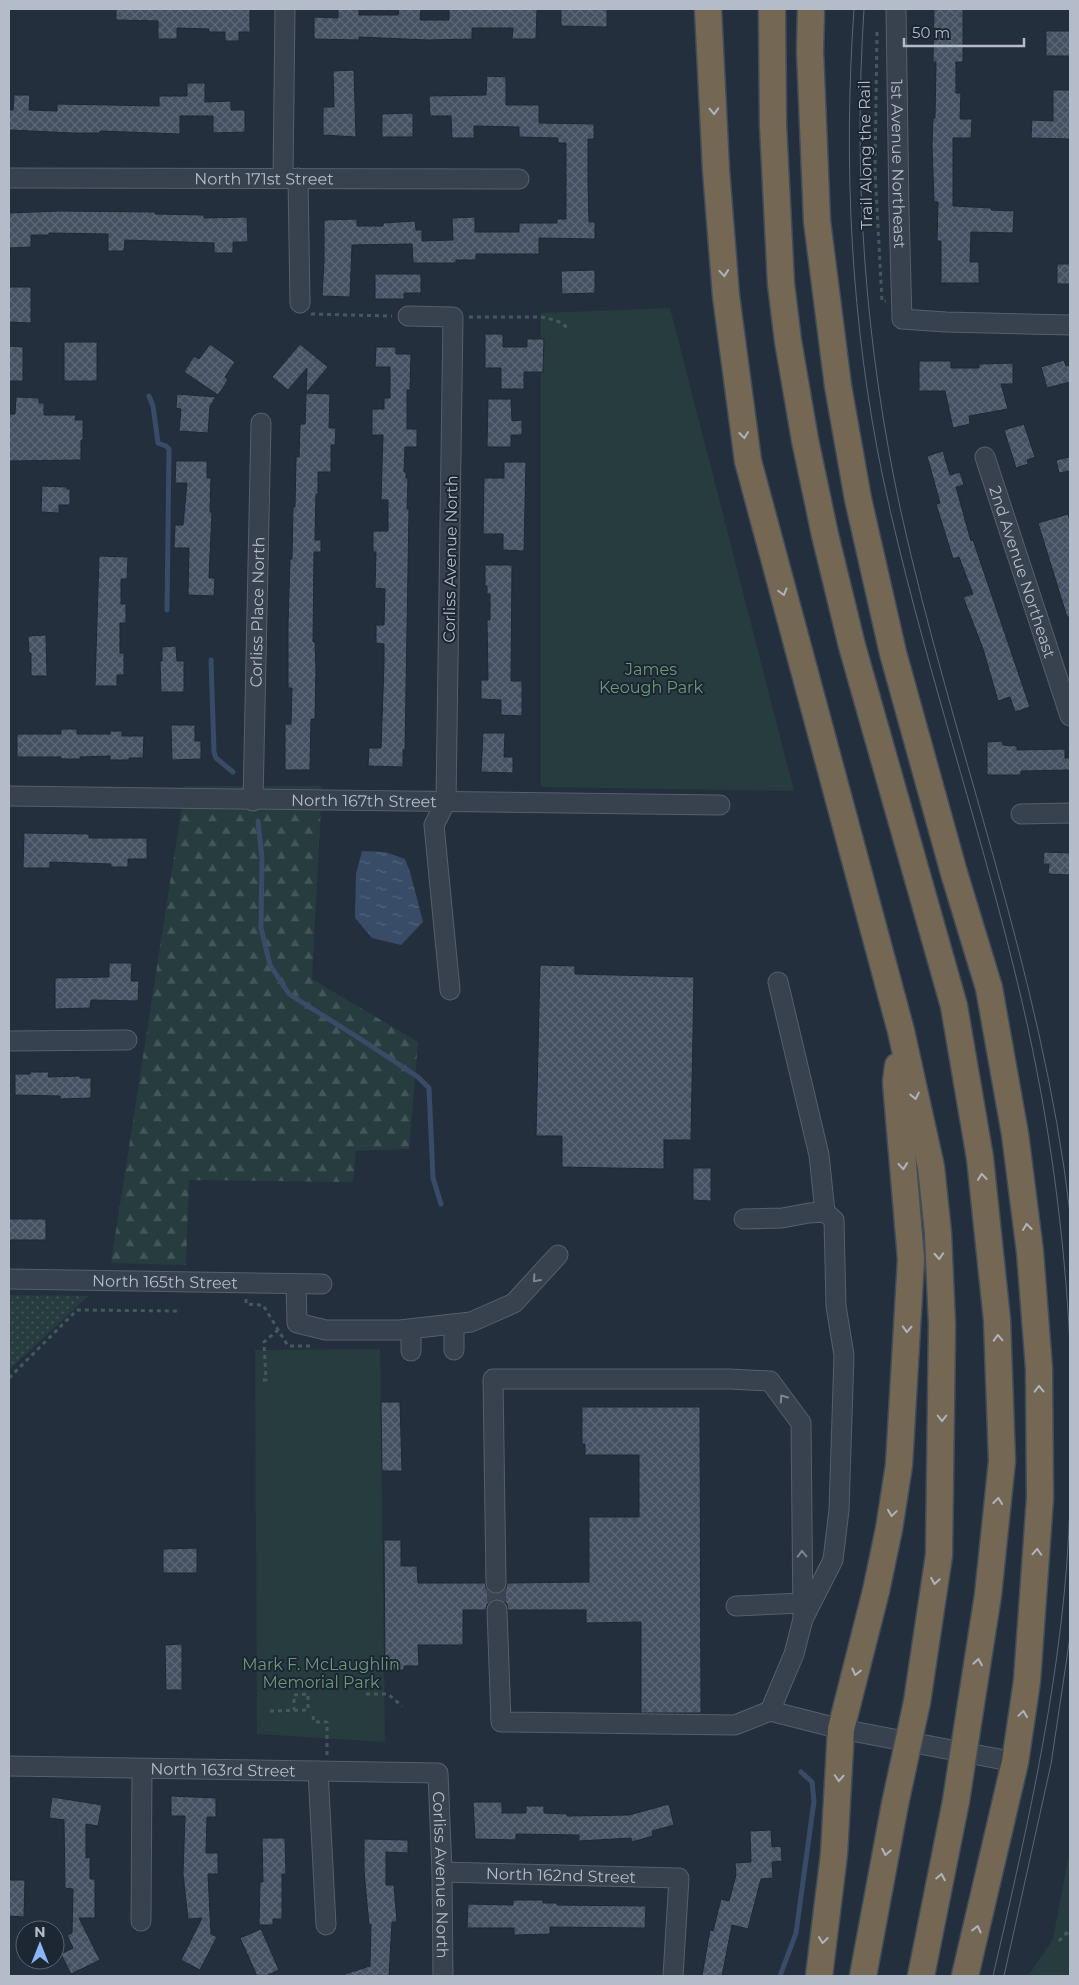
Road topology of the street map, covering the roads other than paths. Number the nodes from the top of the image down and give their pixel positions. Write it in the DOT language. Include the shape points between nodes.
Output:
graph roads {
  1 [pos="285,9"];
  2 [pos="708,9"];
  3 [pos="714,9"];
  4 [pos="811,9"];
  5 [pos="896,9"];
  6 [pos="773,13"];
  7 [pos="712,63"];
  8 [pos="9,178"];
  9 [pos="291,178"];
  10 [pos="519,179"];
  11 [pos="300,303"];
  12 [pos="408,316"];
  13 [pos="1070,325"];
  14 [pos="260,423"];
  15 [pos="984,457"];
  16 [pos="1070,716"];
  17 [pos="9,796"];
  18 [pos="253,800"];
  19 [pos="446,801"];
  20 [pos="720,804"];
  21 [pos="1070,813"];
  22 [pos="1021,814"];
  23 [pos="778,982"];
  24 [pos="450,990"];
  25 [pos="901,1031"];
  26 [pos="127,1040"];
  27 [pos="9,1041"];
  28 [pos="825,1212"];
  29 [pos="744,1219"];
  30 [pos="558,1255"];
  31 [pos="9,1279"];
  32 [pos="296,1284"];
  33 [pos="322,1284"];
  34 [pos="454,1324"];
  35 [pos="411,1329"];
  36 [pos="454,1350"];
  37 [pos="411,1351"];
  38 [pos="496,1583"];
  39 [pos="736,1606"];
  40 [pos="497,1610"];
  41 [pos="803,1611"];
  42 [pos="770,1711"];
  43 [pos="841,1729"];
  44 [pos="1015,1762"];
  45 [pos="9,1766"];
  46 [pos="142,1769"];
  47 [pos="318,1771"];
  48 [pos="438,1773"];
  49 [pos="442,1872"];
  50 [pos="142,1921"];
  51 [pos="326,1925"];
  52 [pos="443,1976"];
  53 [pos="673,1976"];
  54 [pos="819,1976"];
  55 [pos="863,1976"];
  56 [pos="921,1976"];
  57 [pos="965,1976"];
  1 -- 9 [label="street"];
  2 -- 7 [label="highway"];
  3 -- 7 [label="highway"];
  44 -- 4 [label="highway, one-way" via="1027,1681 1040,1498 1039,1369 1030,1252 1015,1134 988,988 893,653 858,499 838,386 817,221"];
  5 -- 13 [label="street, 1st Avenue Northeast" via="902,319"];
  56 -- 6 [label="highway, one-way, bridge" via="956,1801 988,1595 1002,1461 997,1320 980,1158 954,1006 852,646 825,536 788,341 774,180"];
  7 -- 25 [label="highway, one-way" via="726,296 748,461"];
  8 -- 9 [label="street, North 171st Street"];
  9 -- 10 [label="street, North 171st Street"];
  9 -- 11 [label="street"];
  12 -- 19 [label="street, Corliss Avenue North" via="453,317"];
  14 -- 18 [label="street, Corliss Place North"];
  15 -- 16 [label="street, 2nd Avenue Northeast"];
  17 -- 18 [label="street, North 167th Street"];
  18 -- 19 [label="street, North 167th Street"];
  19 -- 20 [label="street, North 167th Street"];
  19 -- 24 [label="street" via="434,825"];
  21 -- 22 [label="street"];
  23 -- 28 [label="street" via="819,1155"];
  25 -- 43 [label="highway, one-way" via="896,1082 911,1259 899,1465 890,1529"];
  25 -- 55 [label="highway, one-way, bridge" via="931,1168 938,1233 942,1325 939,1555 916,1702"];
  26 -- 27 [label="street"];
  28 -- 29 [label="street"];
  28 -- 41 [label="street" via="834,1220 836,1306 844,1355 839,1510 833,1560"];
  30 -- 34 [label="street, one-way" via="514,1303 471,1322"];
  31 -- 32 [label="street, North 165th Street"];
  32 -- 33 [label="street, North 165th Street"];
  32 -- 35 [label="street" via="297,1323 326,1330"];
  34 -- 35 [label="street"];
  34 -- 36 [label="street"];
  35 -- 37 [label="street"];
  41 -- 38 [label="street, one-way" via="801,1423 770,1381 493,1379"];
  39 -- 41 [label="street"];
  40 -- 42 [label="street" via="501,1722 735,1725"];
  41 -- 42 [label="street" via="794,1654"];
  42 -- 43 [label="street"];
  43 -- 44 [label="street"];
  43 -- 54 [label="highway, one-way" via="834,1854"];
  57 -- 44 [label="highway, one-way"];
  45 -- 46 [label="street, North 163rd Street"];
  46 -- 47 [label="street, North 163rd Street"];
  46 -- 50 [label="street"];
  47 -- 48 [label="street, North 163rd Street"];
  47 -- 51 [label="street"];
  48 -- 49 [label="street, Corliss Avenue North"];
  49 -- 52 [label="street, Corliss Avenue North"];
  49 -- 53 [label="street, North 162nd Street" via="679,1878"];
}
